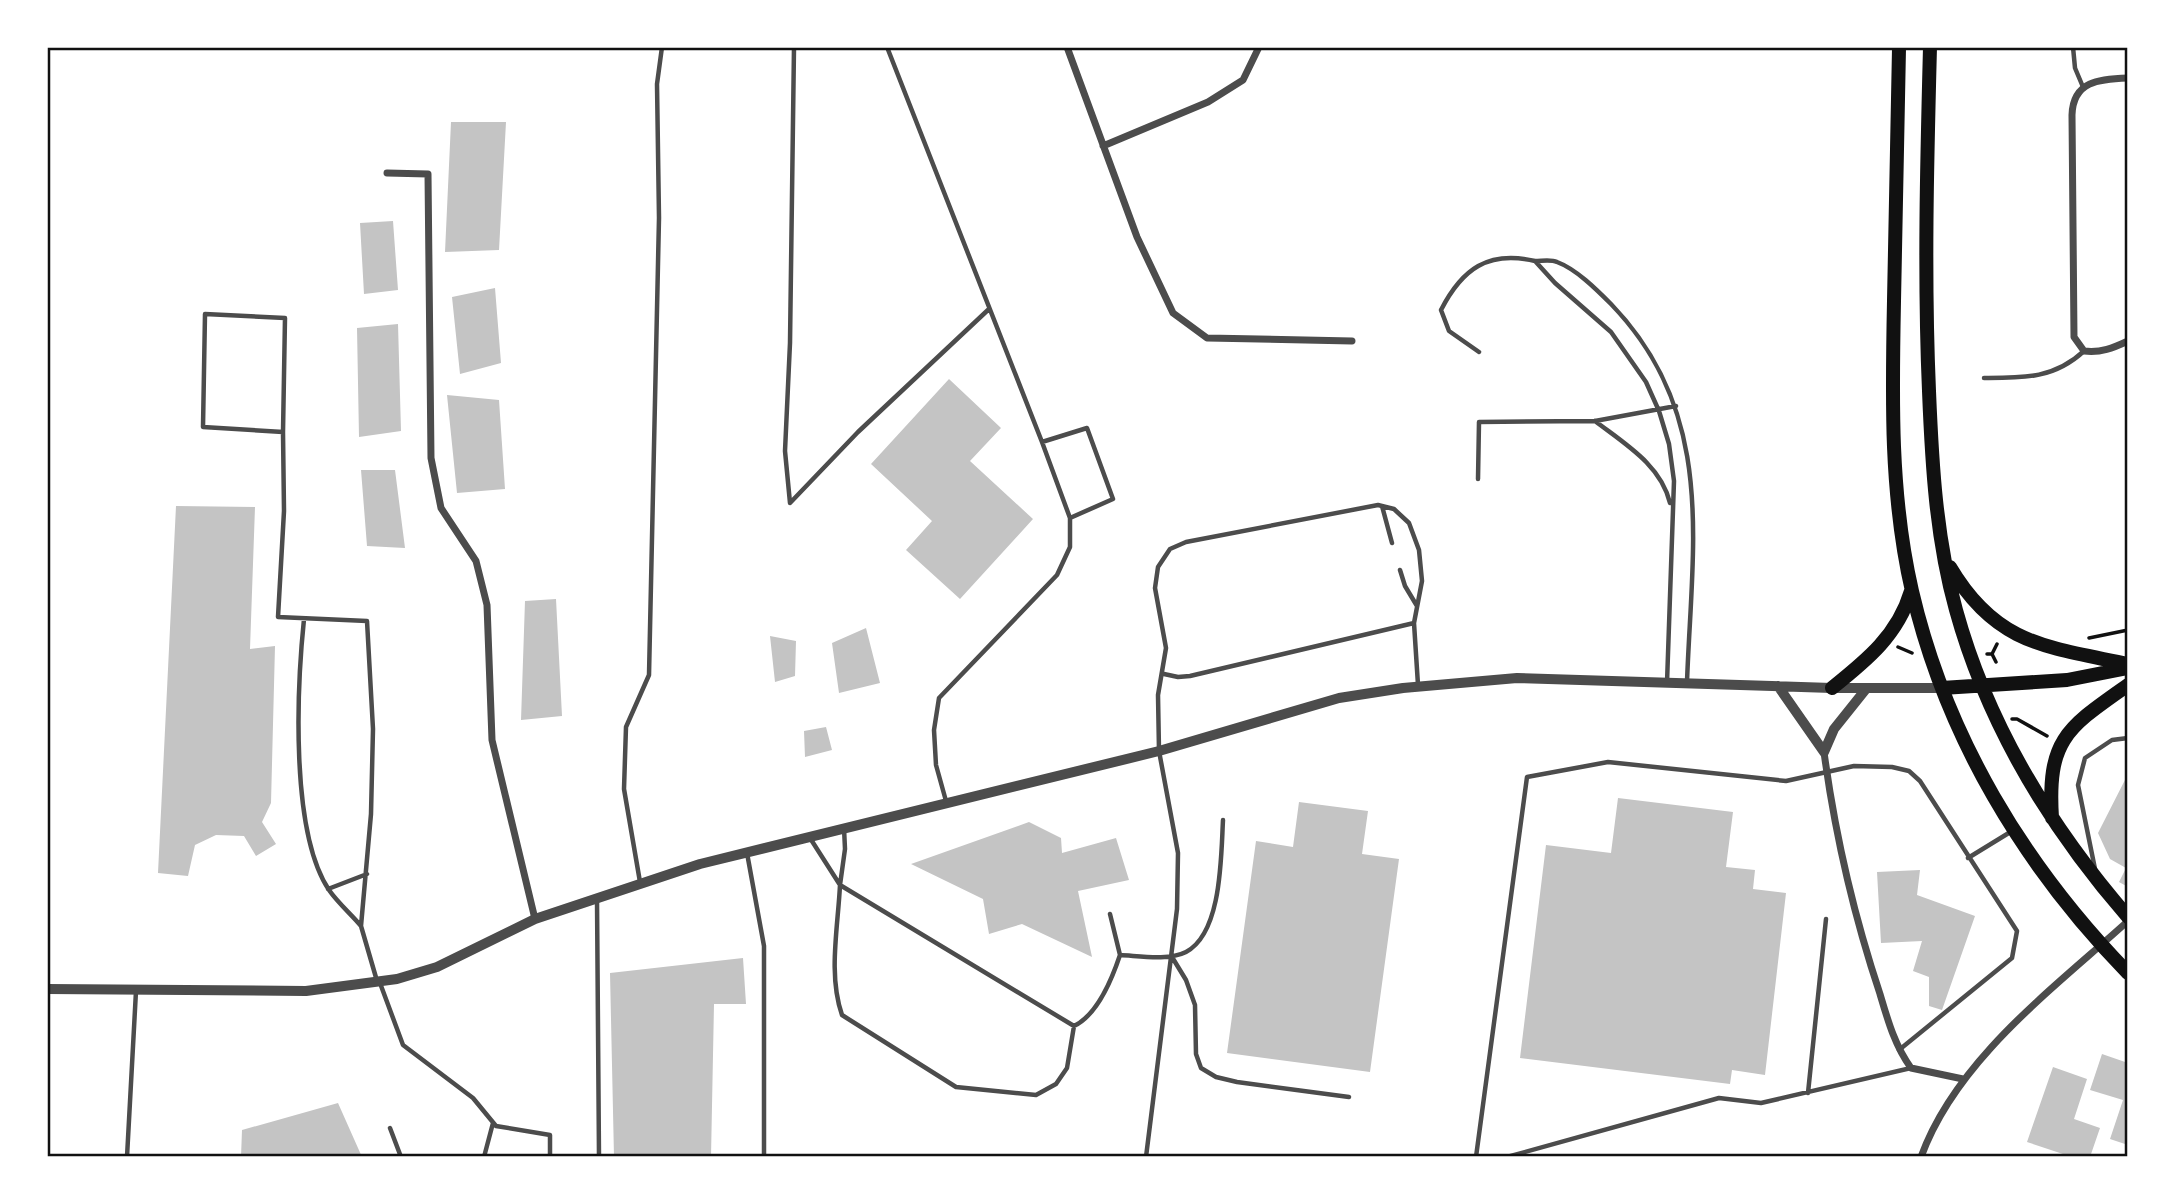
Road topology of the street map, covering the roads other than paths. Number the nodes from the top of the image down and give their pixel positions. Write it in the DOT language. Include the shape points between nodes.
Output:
graph roads {
  1 [pos="662,47"];
  2 [pos="794,47"];
  3 [pos="887,47"];
  4 [pos="1067,47"];
  5 [pos="1259,47"];
  6 [pos="1899,47"];
  7 [pos="1930,47"];
  8 [pos="2073,47"];
  9 [pos="2128,78"];
  10 [pos="2083,87"];
  11 [pos="1103,146"];
  12 [pos="387,173"];
  13 [pos="1535,261"];
  14 [pos="989,309"];
  15 [pos="1352,341"];
  16 [pos="2128,341"];
  17 [pos="2084,351"];
  18 [pos="1479,352"];
  19 [pos="1984,378"];
  20 [pos="1676,406"];
  21 [pos="1659,411"];
  22 [pos="1595,421"];
  23 [pos="283,432"];
  24 [pos="1042,442"];
  25 [pos="1478,479"];
  26 [pos="1382,506"];
  27 [pos="1671,509"];
  28 [pos="1070,518"];
  29 [pos="1392,543"];
  30 [pos="1943,555"];
  31 [pos="1400,570"];
  32 [pos="1912,590"];
  33 [pos="1417,606"];
  34 [pos="304,619"];
  35 [pos="1413,623"];
  36 [pos="2128,666"];
  37 [pos="1164,674"];
  38 [pos="1667,683"];
  39 [pos="1687,683"];
  40 [pos="2128,685"];
  41 [pos="1419,686"];
  42 [pos="1778,686"];
  43 [pos="1982,686"];
  44 [pos="1832,688"];
  45 [pos="1942,688"];
  46 [pos="1866,689"];
  47 [pos="2128,738"];
  48 [pos="1159,751"];
  49 [pos="1824,752"];
  50 [pos="1827,770"];
  51 [pos="946,802"];
  52 [pos="2052,819"];
  53 [pos="1223,820"];
  54 [pos="844,828"];
  55 [pos="2013,830"];
  56 [pos="809,837"];
  57 [pos="747,852"];
  58 [pos="1968,858"];
  59 [pos="368,874"];
  60 [pos="2097,880"];
  61 [pos="640,883"];
  62 [pos="840,885"];
  63 [pos="328,889"];
  64 [pos="597,898"];
  65 [pos="1110,914"];
  66 [pos="535,919"];
  67 [pos="1826,919"];
  68 [pos="2128,919"];
  69 [pos="361,926"];
  70 [pos="2101,945"];
  71 [pos="1120,955"];
  72 [pos="1172,956"];
  73 [pos="2128,973"];
  74 [pos="378,982"];
  75 [pos="47,989"];
  76 [pos="136,990"];
  77 [pos="1074,1026"];
  78 [pos="1899,1051"];
  79 [pos="1911,1069"];
  80 [pos="1963,1079"];
  81 [pos="1808,1093"];
  82 [pos="1349,1097"];
  83 [pos="493,1122"];
  84 [pos="390,1128"];
  85 [pos="127,1157"];
  86 [pos="401,1157"];
  87 [pos="484,1157"];
  88 [pos="550,1157"];
  89 [pos="599,1157"];
  90 [pos="765,1157"];
  91 [pos="1146,1157"];
  92 [pos="1476,1157"];
  93 [pos="1507,1157"];
  94 [pos="1922,1157"];
  1 -- 61 [label="lane" via="657,84 659,218 649,675 626,727 624,789"];
  2 -- 14 [label="lane" via="785,450 790,503"];
  3 -- 14 [label="lane"];
  4 -- 11 [label="street"];
  5 -- 11 [label="street" via="1242,80 1208,102"];
  6 -- 32 [label="main road" via="1893,435"];
  7 -- 30 [label="main road" via="1928,362 1934,489"];
  8 -- 10 [label="lane"];
  9 -- 10 [label="street" via="2095,80"];
  10 -- 17 [label="street" via="2074,98 2072,115 2073,328"];
  11 -- 15 [label="street" via="1137,237 1173,313 1207,338"];
  12 -- 66 [label="street" via="428,174 431,458 441,508 476,561 487,605 492,740"];
  13 -- 18 [label="lane" via="1513,256 1486,261 1455,283 1441,310 1449,331"];
  13 -- 20 [label="lane" via="1555,261 1595,288 1650,352"];
  13 -- 21 [label="lane" via="1611,332 1646,382"];
  14 -- 24 [label="lane"];
  16 -- 17 [label="street" via="2108,350"];
  17 -- 19 [label="lane" via="2062,369 2040,376"];
  20 -- 21 [label="lane"];
  20 -- 39 [label="lane" via="1688,449 1693,499"];
  21 -- 22 [label="lane"];
  21 -- 27 [label="lane" via="1674,481"];
  22 -- 25 [label="lane" via="1479,422"];
  22 -- 27 [label="lane" via="1649,464 1667,490"];
  23 -- 23 [label="lane" via="203,427 205,314 285,318"];
  23 -- 34 [label="lane" via="278,617"];
  24 -- 28 [label="lane"];
  24 -- 28 [label="lane" via="1087,428 1113,499"];
  26 -- 29 [label="lane"];
  26 -- 33 [label="lane" via="1394,509 1409,523 1419,550 1422,582"];
  26 -- 37 [label="lane" via="1186,542 1170,549 1158,567 1155,588 1166,648"];
  27 -- 38 [label="lane"];
  28 -- 51 [label="lane" via="1070,547 1057,575 939,698 934,730 936,765"];
  30 -- 36 [label="main road" via="1969,596 2006,630 2045,646"];
  30 -- 43 [label="main road" via="1956,612"];
  31 -- 33 [label="lane"];
  32 -- 44 [label="main road" via="1895,630"];
  32 -- 45 [label="main road"];
  33 -- 35 [label="lane"];
  34 -- 59 [label="lane" via="367,621 373,729"];
  34 -- 63 [label="lane" via="299,771 313,851"];
  35 -- 37 [label="lane" via="1189,676"];
  35 -- 41 [label="lane"];
  36 -- 43 [label="main road" via="2067,680"];
  37 -- 48 [label="lane" via="1158,706"];
  38 -- 39 [label="street"];
  38 -- 41 [label="street" via="1517,678"];
  39 -- 42 [label="street"];
  40 -- 52 [label="main road" via="2080,720 2060,744 2052,765"];
  41 -- 48 [label="street" via="1339,698"];
  42 -- 44 [label="street"];
  42 -- 49 [label="street"];
  43 -- 45 [label="main road"];
  43 -- 52 [label="main road" via="2012,752"];
  44 -- 46 [label="street"];
  45 -- 46 [label="street"];
  45 -- 55 [label="main road" via="1967,747"];
  46 -- 49 [label="street" via="1834,729"];
  47 -- 60 [label="lane" via="2112,740 2085,758 2078,785"];
  48 -- 51 [label="street"];
  48 -- 72 [label="lane" via="1178,853"];
  49 -- 50 [label="street"];
  50 -- 58 [label="lane" via="1854,766 1909,771"];
  50 -- 78 [label="street" via="1836,832 1868,960"];
  50 -- 92 [label="lane" via="1786,782 1608,762 1527,777"];
  51 -- 54 [label="street"];
  52 -- 60 [label="main road"];
  53 -- 72 [label="lane" via="1210,923 1200,941"];
  54 -- 56 [label="street"];
  54 -- 62 [label="lane"];
  55 -- 58 [label="lane"];
  55 -- 70 [label="main road" via="2051,886"];
  56 -- 57 [label="street"];
  56 -- 62 [label="lane"];
  57 -- 61 [label="street"];
  57 -- 90 [label="lane" via="764,946"];
  58 -- 78 [label="lane" via="2017,932 2012,958"];
  59 -- 63 [label="lane"];
  59 -- 69 [label="lane"];
  60 -- 68 [label="main road"];
  61 -- 64 [label="street"];
  62 -- 77 [label="lane"];
  62 -- 77 [label="lane" via="836,957 842,1015 956,1087 1035,1095 1055,1084 1067,1068"];
  63 -- 69 [label="lane"];
  64 -- 66 [label="street"];
  64 -- 89 [label="lane"];
  65 -- 71 [label="lane"];
  66 -- 74 [label="street" via="437,967"];
  67 -- 81 [label="lane"];
  68 -- 70 [label="street"];
  69 -- 74 [label="lane"];
  70 -- 73 [label="main road"];
  70 -- 80 [label="street" via="1984,1053"];
  71 -- 72 [label="lane"];
  71 -- 77 [label="lane" via="1086,1021"];
  72 -- 82 [label="lane" via="1195,1005 1196,1054 1201,1068 1237,1082"];
  72 -- 91 [label="lane"];
  74 -- 76 [label="street" via="306,991"];
  74 -- 83 [label="lane" via="403,1045 473,1098"];
  75 -- 76 [label="street"];
  76 -- 85 [label="lane"];
  78 -- 79 [label="street"];
  79 -- 80 [label="street"];
  79 -- 81 [label="lane"];
  80 -- 94 [label="street" via="1932,1128"];
  81 -- 93 [label="lane" via="1761,1103 1719,1098"];
  83 -- 87 [label="lane"];
  83 -- 88 [label="lane" via="550,1135"];
  84 -- 86 [label="lane"];
}
